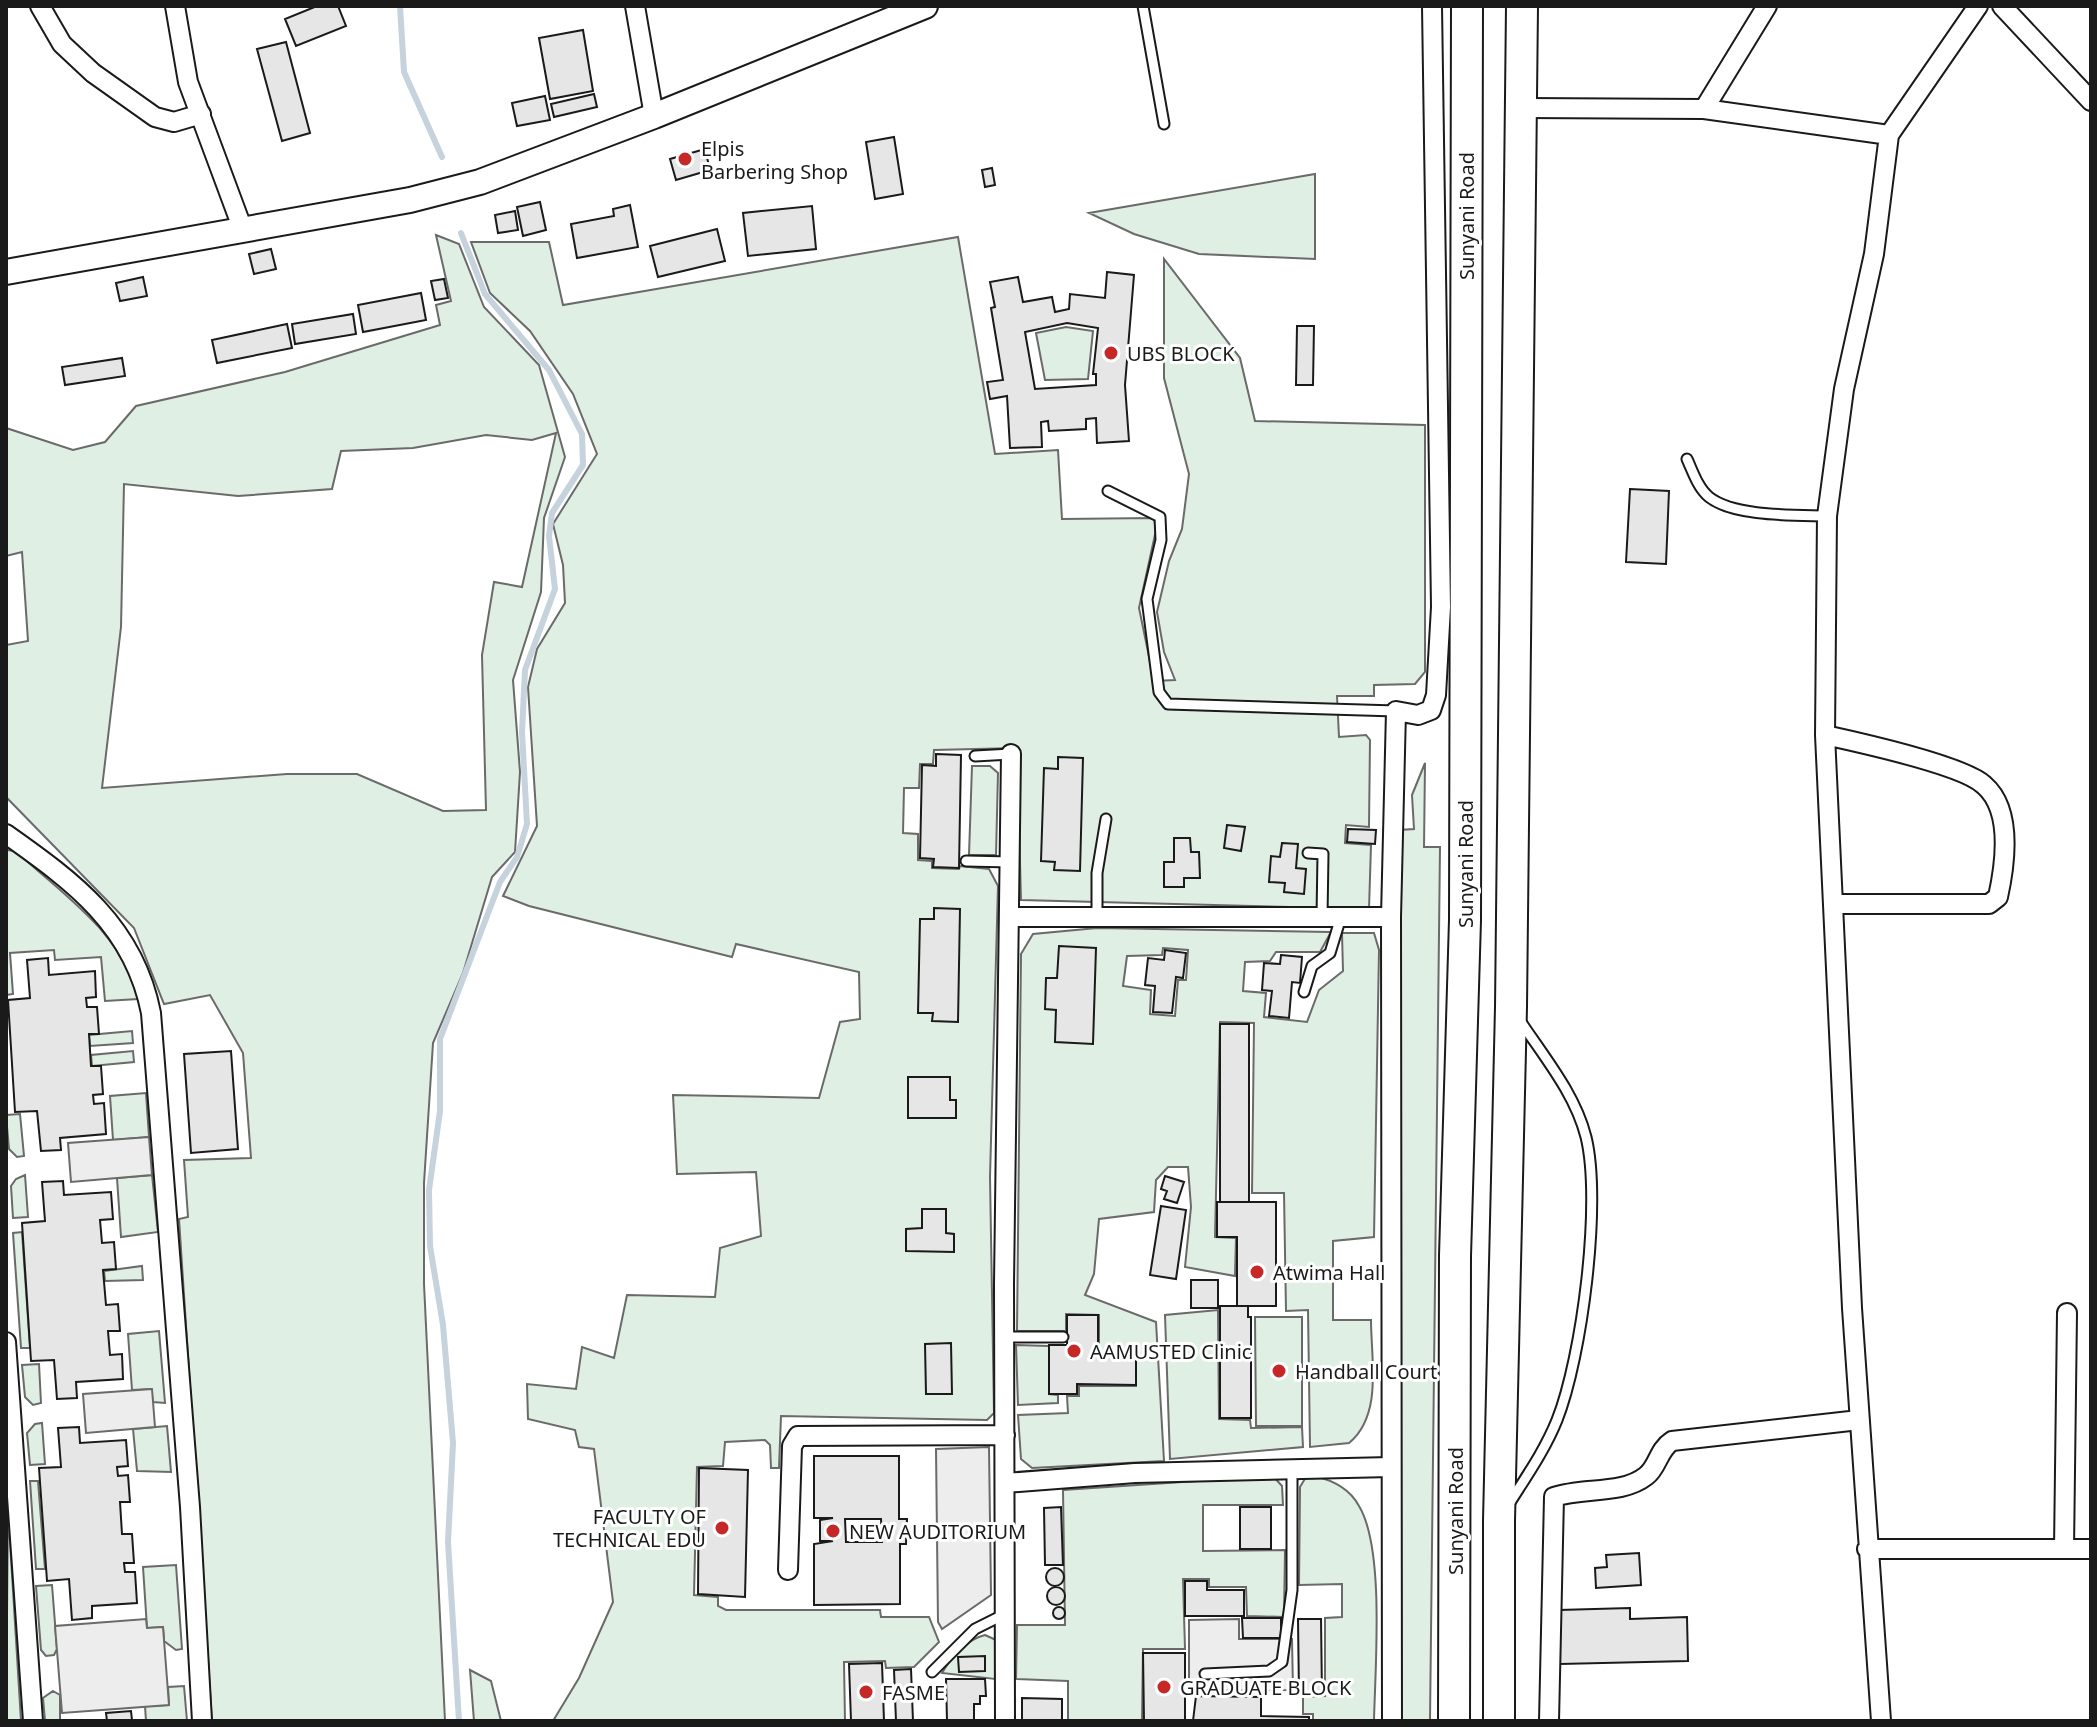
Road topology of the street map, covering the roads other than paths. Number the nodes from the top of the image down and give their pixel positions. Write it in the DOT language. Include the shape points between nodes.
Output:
graph roads {
  1 [pos="40,6"];
  2 [pos="175,6"];
  3 [pos="635,6"];
  4 [pos="925,6"];
  5 [pos="1143,6"];
  6 [pos="1432,6"];
  7 [pos="1467,6"];
  8 [pos="1522,6"];
  9 [pos="1767,6"];
  10 [pos="1978,6"];
  11 [pos="2002,6"];
  12 [pos="883,13"];
  13 [pos="2091,101"];
  14 [pos="1521,108"];
  15 [pos="1704,109"];
  16 [pos="201,114"];
  17 [pos="654,116"];
  18 [pos="1164,124"];
  19 [pos="1889,135"];
  20 [pos="243,230"];
  21 [pos="6,272"];
  22 [pos="1687,459"];
  23 [pos="1108,491"];
  24 [pos="1827,516"];
  25 [pos="1396,711"];
  26 [pos="1825,735"];
  27 [pos="1011,754"];
  28 [pos="975,756"];
  29 [pos="1106,819"];
  30 [pos="6,834"];
  31 [pos="1308,853"];
  32 [pos="966,861"];
  33 [pos="1011,862"];
  34 [pos="1834,904"];
  35 [pos="1011,917"];
  36 [pos="1097,917"];
  37 [pos="1332,917"];
  38 [pos="1391,917"];
  39 [pos="1304,992"];
  40 [pos="1511,1007"];
  41 [pos="2067,1313"];
  42 [pos="1005,1337"];
  43 [pos="1063,1337"];
  44 [pos="6,1342"];
  45 [pos="1859,1420"];
  46 [pos="1005,1435"];
  47 [pos="1391,1467"];
  48 [pos="1292,1469"];
  49 [pos="1005,1483"];
  50 [pos="1499,1521"];
  51 [pos="1867,1549"];
  52 [pos="2064,1549"];
  53 [pos="2091,1549"];
  54 [pos="788,1570"];
  55 [pos="1455,1570"];
  56 [pos="1005,1614"];
  57 [pos="932,1672"];
  58 [pos="1205,1674"];
  59 [pos="33,1721"];
  60 [pos="202,1721"];
  61 [pos="1005,1721"];
  62 [pos="1392,1721"];
  63 [pos="1454,1721"];
  64 [pos="1499,1721"];
  65 [pos="1549,1721"];
  66 [pos="1881,1721"];
  1 -- 16 [label="street" via="62,44 155,117 174,122"];
  2 -- 16 [label="street" via="180,48"];
  3 -- 17 [label="street"];
  4 -- 12 [label="street"];
  5 -- 18 [label="lane"];
  6 -- 25 [label="street" via="1441,607 1431,710 1418,715"];
  7 -- 55 [label="main road, Sunyani Road" via="1465,920 1455,1256"];
  8 -- 14 [label="main road"];
  9 -- 15 [label="street"];
  10 -- 19 [label="street"];
  11 -- 13 [label="street"];
  12 -- 17 [label="street"];
  14 -- 15 [label="street"];
  14 -- 40 [label="main road"];
  15 -- 19 [label="street"];
  16 -- 20 [label="street"];
  17 -- 20 [label="street" via="480,182"];
  19 -- 24 [label="street" via="1874,254 1844,389"];
  20 -- 21 [label="street"];
  22 -- 24 [label="lane" via="1711,499 1777,515"];
  23 -- 25 [label="lane" via="1160,517 1161,540 1147,599 1159,692 1168,704"];
  24 -- 26 [label="street"];
  25 -- 38 [label="street"];
  26 -- 34 [label="street"];
  26 -- 34 [label="street" via="1953,770 1984,785 2000,811 2004,846 1998,897 1989,904"];
  27 -- 28 [label="lane"];
  27 -- 33 [label="street"];
  29 -- 36 [label="lane" via="1097,873"];
  30 -- 60 [label="street" via="98,908 126,943 145,981 182,1404"];
  31 -- 37 [label="lane" via="1323,854"];
  32 -- 33 [label="lane"];
  33 -- 35 [label="street"];
  34 -- 45 [label="street"];
  35 -- 36 [label="street"];
  35 -- 42 [label="street"];
  36 -- 37 [label="street"];
  37 -- 38 [label="street"];
  37 -- 39 [label="lane" via="1330,953 1312,966"];
  38 -- 47 [label="street"];
  40 -- 50 [label="main road"];
  40 -- 50 [label="lane" via="1572,1099 1586,1139 1591,1205 1583,1312 1571,1373 1539,1456"];
  41 -- 52 [label="street"];
  42 -- 43 [label="lane"];
  42 -- 46 [label="street"];
  44 -- 59 [label="street"];
  45 -- 51 [label="street"];
  45 -- 65 [label="street" via="1672,1441 1650,1473 1636,1483 1554,1497"];
  46 -- 49 [label="street"];
  46 -- 54 [label="street" via="798,1436 792,1446"];
  47 -- 48 [label="street"];
  47 -- 62 [label="street"];
  48 -- 49 [label="street"];
  48 -- 58 [label="lane" via="1292,1590 1282,1662 1269,1671"];
  49 -- 56 [label="street"];
  50 -- 55 [label="main road"];
  50 -- 64 [label="main road"];
  51 -- 52 [label="street"];
  51 -- 66 [label="street"];
  52 -- 53 [label="street"];
  55 -- 63 [label="main road, Sunyani Road"];
  56 -- 57 [label="lane" via="975,1629"];
  56 -- 61 [label="street"];
}
